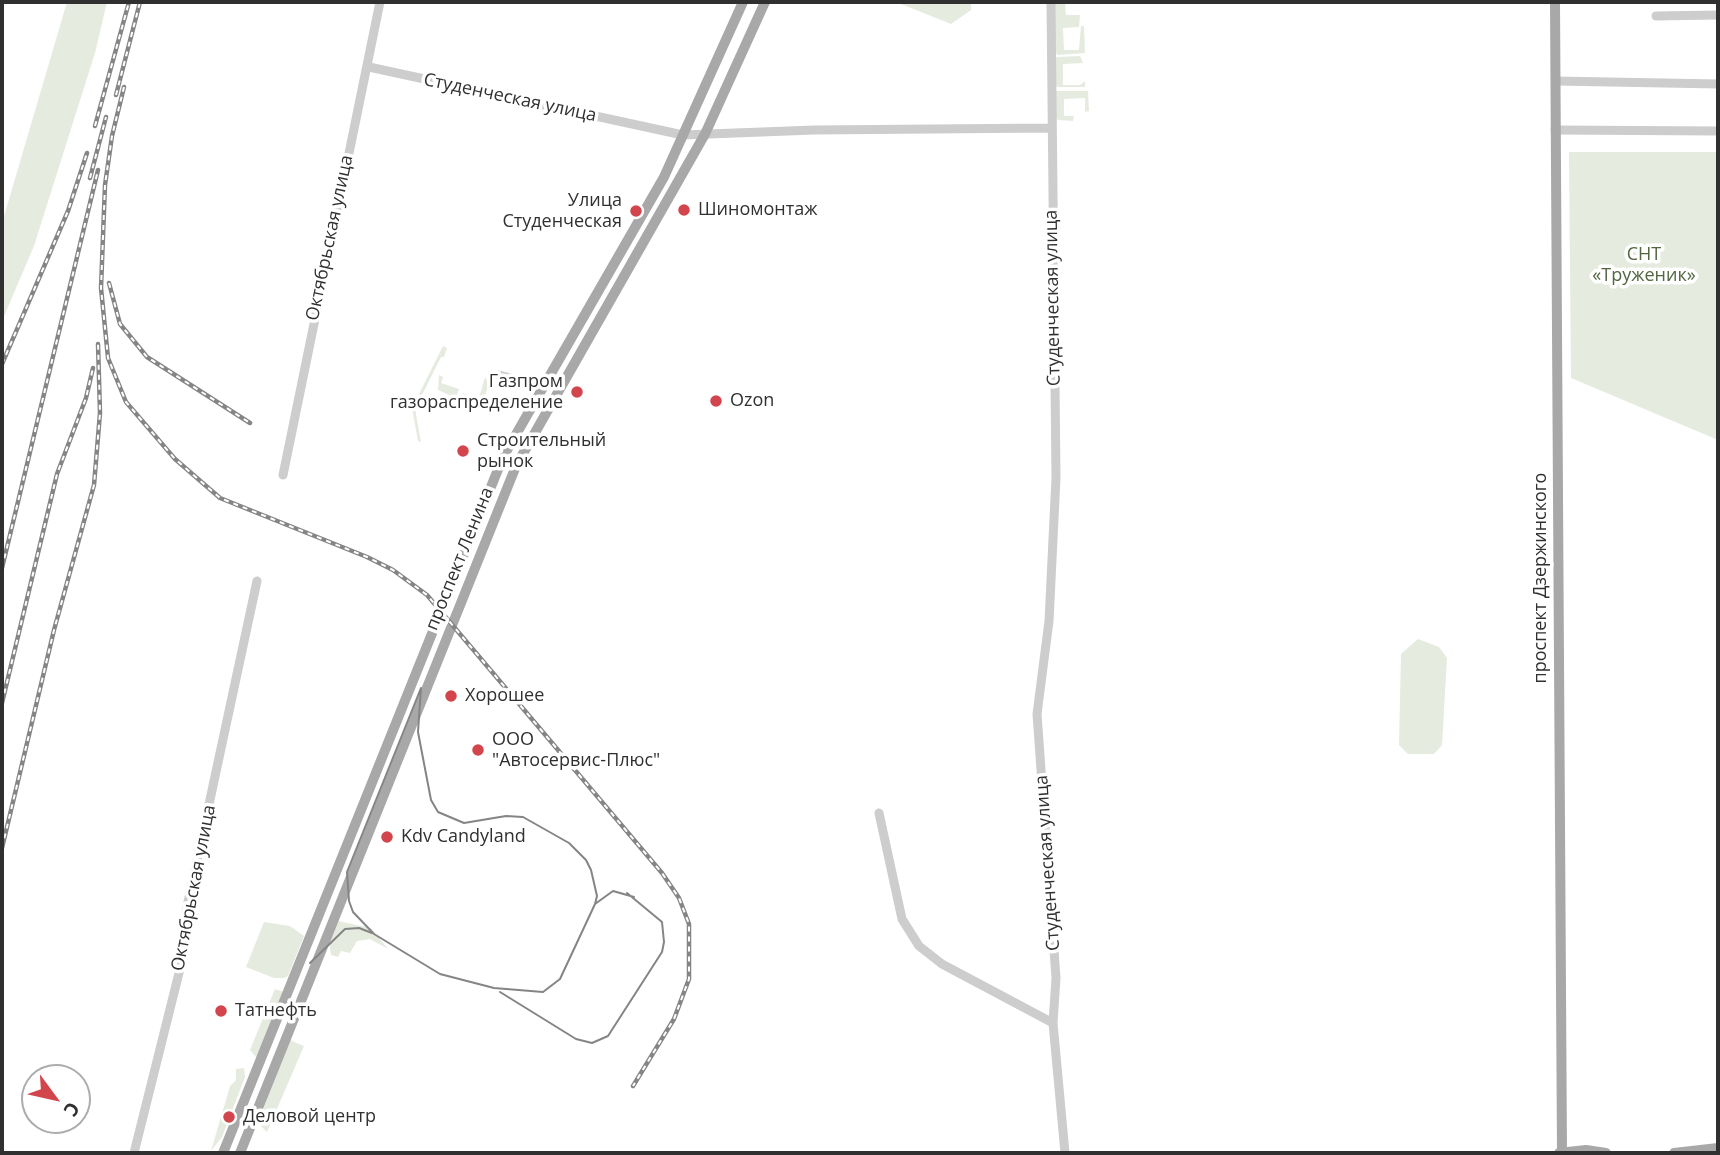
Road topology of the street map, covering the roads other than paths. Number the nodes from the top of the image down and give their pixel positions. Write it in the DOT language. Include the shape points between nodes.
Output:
graph roads {
  1 [pos="380,2"];
  2 [pos="743,2"];
  3 [pos="765,2"];
  4 [pos="1051,2"];
  5 [pos="1555,2"];
  6 [pos="1718,15"];
  7 [pos="1656,16"];
  8 [pos="369,67"];
  9 [pos="1556,81"];
  10 [pos="1718,84"];
  11 [pos="1050,128"];
  12 [pos="1556,131"];
  13 [pos="1718,131"];
  14 [pos="705,134"];
  15 [pos="683,135"];
  16 [pos="499,375"];
  17 [pos="522,381"];
  18 [pos="283,475"];
  19 [pos="257,581"];
  20 [pos="879,813"];
  21 [pos="1053,1023"];
  22 [pos="1562,1131"];
  23 [pos="1718,1148"];
  24 [pos="1586,1150"];
  25 [pos="134,1153"];
  26 [pos="223,1153"];
  27 [pos="240,1153"];
  28 [pos="1065,1153"];
  29 [pos="1561,1153"];
  30 [pos="1606,1153"];
  31 [pos="1674,1153"];
  1 -- 8 [label="street, Октябрьская улица"];
  2 -- 15 [label="main road, проспект Ленина"];
  3 -- 14 [label="main road, проспект Ленина"];
  4 -- 11 [label="street"];
  5 -- 9 [label="main road, проспект Дзержинского"];
  6 -- 7 [label="street"];
  8 -- 15 [label="street, Студенческая улица"];
  8 -- 18 [label="street, Октябрьская улица"];
  9 -- 10 [label="street"];
  9 -- 12 [label="main road, проспект Дзержинского"];
  11 -- 14 [label="street, Студенческая улица"];
  11 -- 21 [label="street, Студенческая улица" via="1056,478 1049,621 1037,714 1056,978"];
  12 -- 13 [label="street"];
  12 -- 22 [label="main road, проспект Дзержинского"];
  14 -- 15 [label="street, Студенческая улица"];
  14 -- 27 [label="main road, проспект Ленина" via="516,466"];
  15 -- 26 [label="main road, проспект Ленина" via="664,177 503,457"];
  16 -- 17 [label="street"];
  19 -- 25 [label="street, Октябрьская улица" via="185,916 182,961"];
  20 -- 21 [label="street" via="902,919 919,946 942,964"];
  21 -- 28 [label="street, Студенческая улица"];
  22 -- 24 [label="main road"];
  22 -- 29 [label="main road, проспект Дзержинского"];
  23 -- 31 [label="main road"];
  24 -- 29 [label="main road"];
  24 -- 30 [label="main road"];
}
